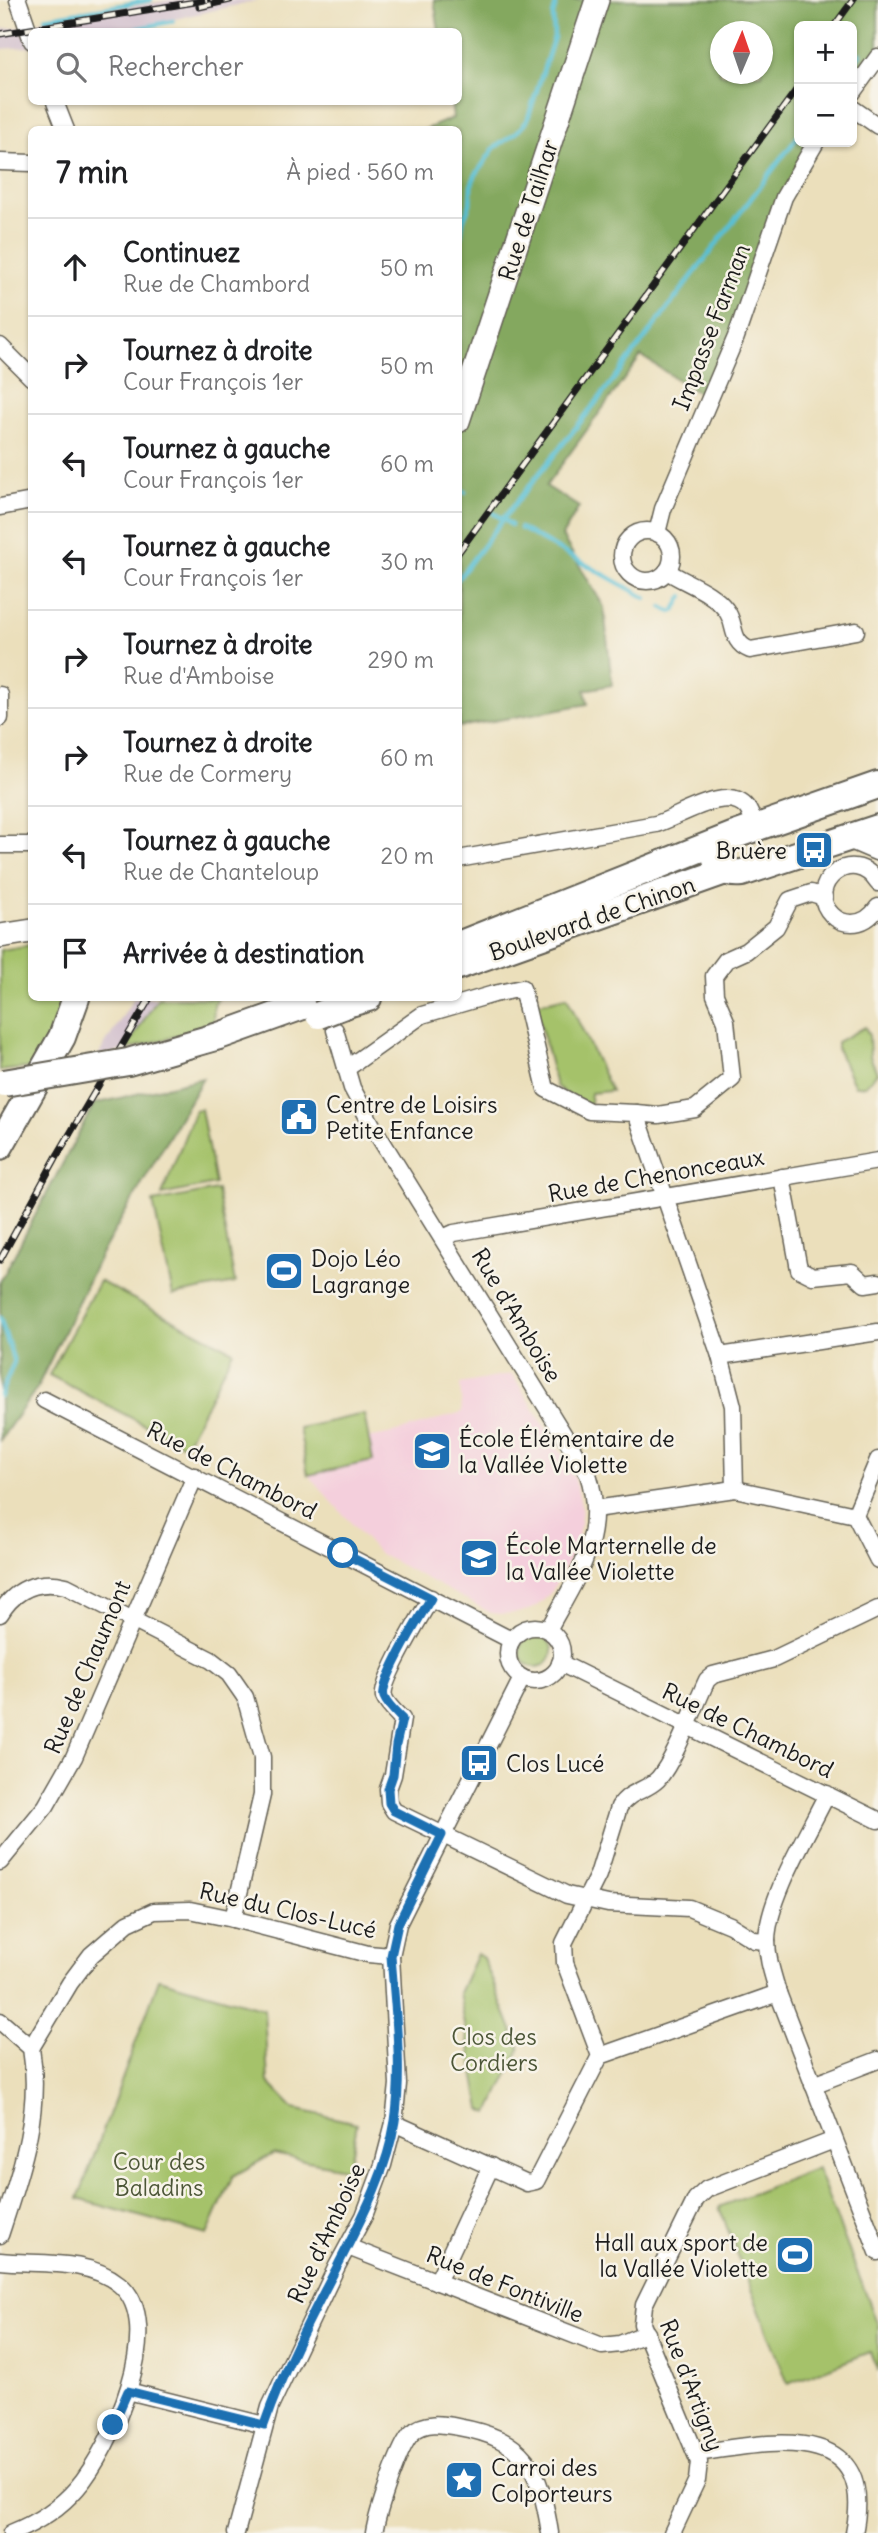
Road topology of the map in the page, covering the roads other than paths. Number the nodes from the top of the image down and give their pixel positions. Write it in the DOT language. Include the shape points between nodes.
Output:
graph roads {
  1 [pos="18,0"];
  2 [pos="597,0"];
  3 [pos="28,29"];
  4 [pos="878,57"];
  5 [pos="857,86"];
  6 [pos="56,105"];
  7 [pos="857,111"];
  8 [pos="64,126"];
  9 [pos="878,126"];
  10 [pos="813,147"];
  11 [pos="0,162"];
  12 [pos="28,163"];
  13 [pos="0,346"];
  14 [pos="28,374"];
  15 [pos="462,409"];
  16 [pos="28,502"];
  17 [pos="0,507"];
  18 [pos="657,533"];
  19 [pos="667,571"];
  20 [pos="856,631"];
  21 [pos="0,695"];
  22 [pos="0,718"];
  23 [pos="878,785"];
  24 [pos="755,828"];
  25 [pos="878,828"];
  26 [pos="850,837"];
  27 [pos="721,841"];
  28 [pos="0,845"];
  29 [pos="28,845"];
  30 [pos="878,849"];
  31 [pos="462,858"];
  32 [pos="725,871"];
  33 [pos="878,883"];
  34 [pos="824,897"];
  35 [pos="878,906"];
  36 [pos="28,932"];
  37 [pos="0,936"];
  38 [pos="462,943"];
  39 [pos="462,965"];
  40 [pos="75,1001"];
  41 [pos="336,1007"];
  42 [pos="346,1069"];
  43 [pos="2,1089"];
  44 [pos="636,1113"];
  45 [pos="0,1146"];
  46 [pos="878,1161"];
  47 [pos="782,1177"];
  48 [pos="666,1196"];
  49 [pos="443,1238"];
  50 [pos="878,1282"];
  51 [pos="878,1332"];
  52 [pos="720,1356"];
  53 [pos="44,1400"];
  54 [pos="878,1460"];
  55 [pos="195,1476"];
  56 [pos="735,1489"];
  57 [pos="595,1509"];
  58 [pos="855,1515"];
  59 [pos="878,1560"];
  60 [pos="431,1598"];
  61 [pos="878,1608"];
  62 [pos="0,1614"];
  63 [pos="132,1620"];
  64 [pos="548,1630"];
  65 [pos="511,1640"];
  66 [pos="560,1663"];
  67 [pos="522,1678"];
  68 [pos="686,1726"];
  69 [pos="827,1794"];
  70 [pos="878,1820"];
  71 [pos="442,1835"];
  72 [pos="0,1862"];
  73 [pos="586,1899"];
  74 [pos="233,1919"];
  75 [pos="767,1941"];
  76 [pos="391,1956"];
  77 [pos="778,1993"];
  78 [pos="0,2021"];
  79 [pos="30,2048"];
  80 [pos="600,2056"];
  81 [pos="878,2060"];
  82 [pos="813,2085"];
  83 [pos="394,2123"];
  84 [pos="834,2140"];
  85 [pos="491,2166"];
  86 [pos="0,2235"];
  87 [pos="348,2246"];
  88 [pos="878,2252"];
  89 [pos="0,2261"];
  90 [pos="437,2282"];
  91 [pos="647,2333"];
  92 [pos="128,2391"];
  93 [pos="264,2425"];
  94 [pos="696,2453"];
  95 [pos="11,2533"];
  96 [pos="236,2533"];
  97 [pos="374,2533"];
  98 [pos="550,2533"];
  99 [pos="662,2533"];
  100 [pos="672,2533"];
  101 [pos="854,2533"];
  1 -- 3 [label="street"];
  2 -- 15 [label="street, Rue de Tailhar"];
  4 -- 5 [label="street"];
  6 -- 8 [label="street"];
  7 -- 9 [label="street"];
  10 -- 18 [label="street, Impasse Farman" via="784,197 736,337"];
  11 -- 12 [label="street"];
  13 -- 14 [label="street"];
  16 -- 17 [label="street"];
  18 -- 19 [label="street" via="671,549"];
  18 -- 19 [label="street" via="640,532 626,542 624,567 645,581"];
  19 -- 20 [label="street" via="713,596 728,612 741,646 750,650"];
  21 -- 22 [label="street"];
  23 -- 24 [label="main road, Boulevard de Chinon"];
  24 -- 27 [label="main road, Boulevard de Chinon"];
  24 -- 31 [label="street" via="749,809 728,799 698,805 656,824"];
  25 -- 26 [label="main road, Boulevard de Chinon"];
  26 -- 30 [label="street"];
  26 -- 32 [label="main road, Boulevard de Chinon" via="751,871"];
  27 -- 32 [label="main road" via="715,856"];
  27 -- 38 [label="main road, Boulevard de Chinon"];
  28 -- 29 [label="street"];
  32 -- 39 [label="main road, Boulevard de Chinon"];
  33 -- 34 [label="street" via="864,869 846,867 827,881"];
  34 -- 35 [label="street" via="832,915 849,923 867,919"];
  34 -- 44 [label="street" via="811,893 790,900 776,927 746,951 726,960 714,976 715,995 726,1021 732,1079 695,1109"];
  36 -- 37 [label="street"];
  40 -- 45 [label="main road" via="62,1037"];
  41 -- 42 [label="street, Rue d'Amboise"];
  41 -- 43 [label="main road, bridge" via="219,1036 125,1069"];
  42 -- 44 [label="street" via="422,1015 523,988 546,1089 589,1111"];
  42 -- 49 [label="street, Rue d'Amboise" via="373,1127"];
  44 -- 48 [label="street"];
  46 -- 47 [label="street, Rue de Chenonceaux"];
  47 -- 48 [label="street, Rue de Chenonceaux"];
  47 -- 50 [label="street" via="799,1269 813,1276 852,1272 866,1284"];
  48 -- 49 [label="street, Rue de Chenonceaux"];
  48 -- 52 [label="street"];
  49 -- 57 [label="street, Rue d'Amboise" via="583,1464 593,1487"];
  51 -- 52 [label="street"];
  52 -- 56 [label="street" via="733,1406"];
  53 -- 55 [label="street, Rue de Chambord"];
  54 -- 58 [label="street"];
  55 -- 60 [label="street, Rue de Chambord"];
  55 -- 63 [label="street, Rue de Chaumont"];
  56 -- 57 [label="street"];
  56 -- 58 [label="street"];
  57 -- 64 [label="street, Rue d'Amboise" via="593,1540"];
  58 -- 59 [label="street"];
  60 -- 65 [label="street, Rue de Chambord"];
  60 -- 71 [label="street" via="384,1689 384,1698 402,1719 388,1789 394,1811"];
  61 -- 68 [label="street" via="775,1659 713,1675"];
  62 -- 63 [label="street" via="24,1588 54,1583"];
  63 -- 72 [label="street, Rue de Chaumont" via="75,1758 28,1830"];
  63 -- 74 [label="street" via="211,1660 229,1674 244,1697 262,1757 262,1794"];
  64 -- 65 [label="street" via="525,1628"];
  64 -- 66 [label="street" via="560,1644"];
  65 -- 67 [label="street" via="509,1664"];
  66 -- 67 [label="street" via="541,1680"];
  66 -- 68 [label="street, Rue de Chambord"];
  67 -- 71 [label="street, Rue d'Amboise"];
  68 -- 69 [label="street, Rue de Chambord"];
  68 -- 73 [label="street" via="662,1773 649,1786 624,1798"];
  69 -- 70 [label="street, Rue de Chambord"];
  69 -- 75 [label="street" via="778,1897"];
  71 -- 73 [label="street" via="567,1895"];
  71 -- 76 [label="street, Rue d'Amboise" via="398,1924"];
  73 -- 75 [label="street" via="689,1908 754,1940"];
  73 -- 80 [label="street" via="564,1943 565,1963"];
  74 -- 76 [label="street, Rue du Clos-Lucé"];
  74 -- 79 [label="street, Rue du Clos-Lucé" via="175,1909 154,1911 128,1923 80,1970"];
  75 -- 77 [label="street"];
  76 -- 83 [label="street, Rue d'Amboise" via="398,2084"];
  77 -- 80 [label="street"];
  77 -- 82 [label="street"];
  78 -- 79 [label="street"];
  79 -- 86 [label="street" via="35,2079 30,2132"];
  80 -- 85 [label="street" via="536,2181 527,2183"];
  81 -- 82 [label="street"];
  82 -- 84 [label="street"];
  83 -- 85 [label="street"];
  83 -- 87 [label="street, Rue d'Amboise" via="375,2188"];
  84 -- 88 [label="street"];
  84 -- 91 [label="street, Rue d'Artigny" via="707,2189 696,2199 644,2305 642,2324"];
  85 -- 90 [label="street"];
  87 -- 90 [label="street, Rue de Fontiville"];
  87 -- 93 [label="street, Rue d'Amboise"];
  89 -- 92 [label="street" via="80,2268 125,2290 139,2323"];
  90 -- 91 [label="street, Rue de Fontiville" via="602,2346"];
  91 -- 94 [label="street, Rue d'Artigny"];
  92 -- 93 [label="street"];
  92 -- 95 [label="street" via="98,2458 77,2488 51,2512"];
  93 -- 96 [label="street, Rue d'Amboise"];
  94 -- 100 [label="street, Rue d'Artigny" via="697,2480"];
  94 -- 101 [label="street" via="803,2443 831,2449 846,2460 862,2487 862,2508"];
  97 -- 98 [label="street" via="402,2447 416,2430 433,2424 474,2429 504,2439 523,2454 538,2479"];
  99 -- 100 [label="street"];
}
